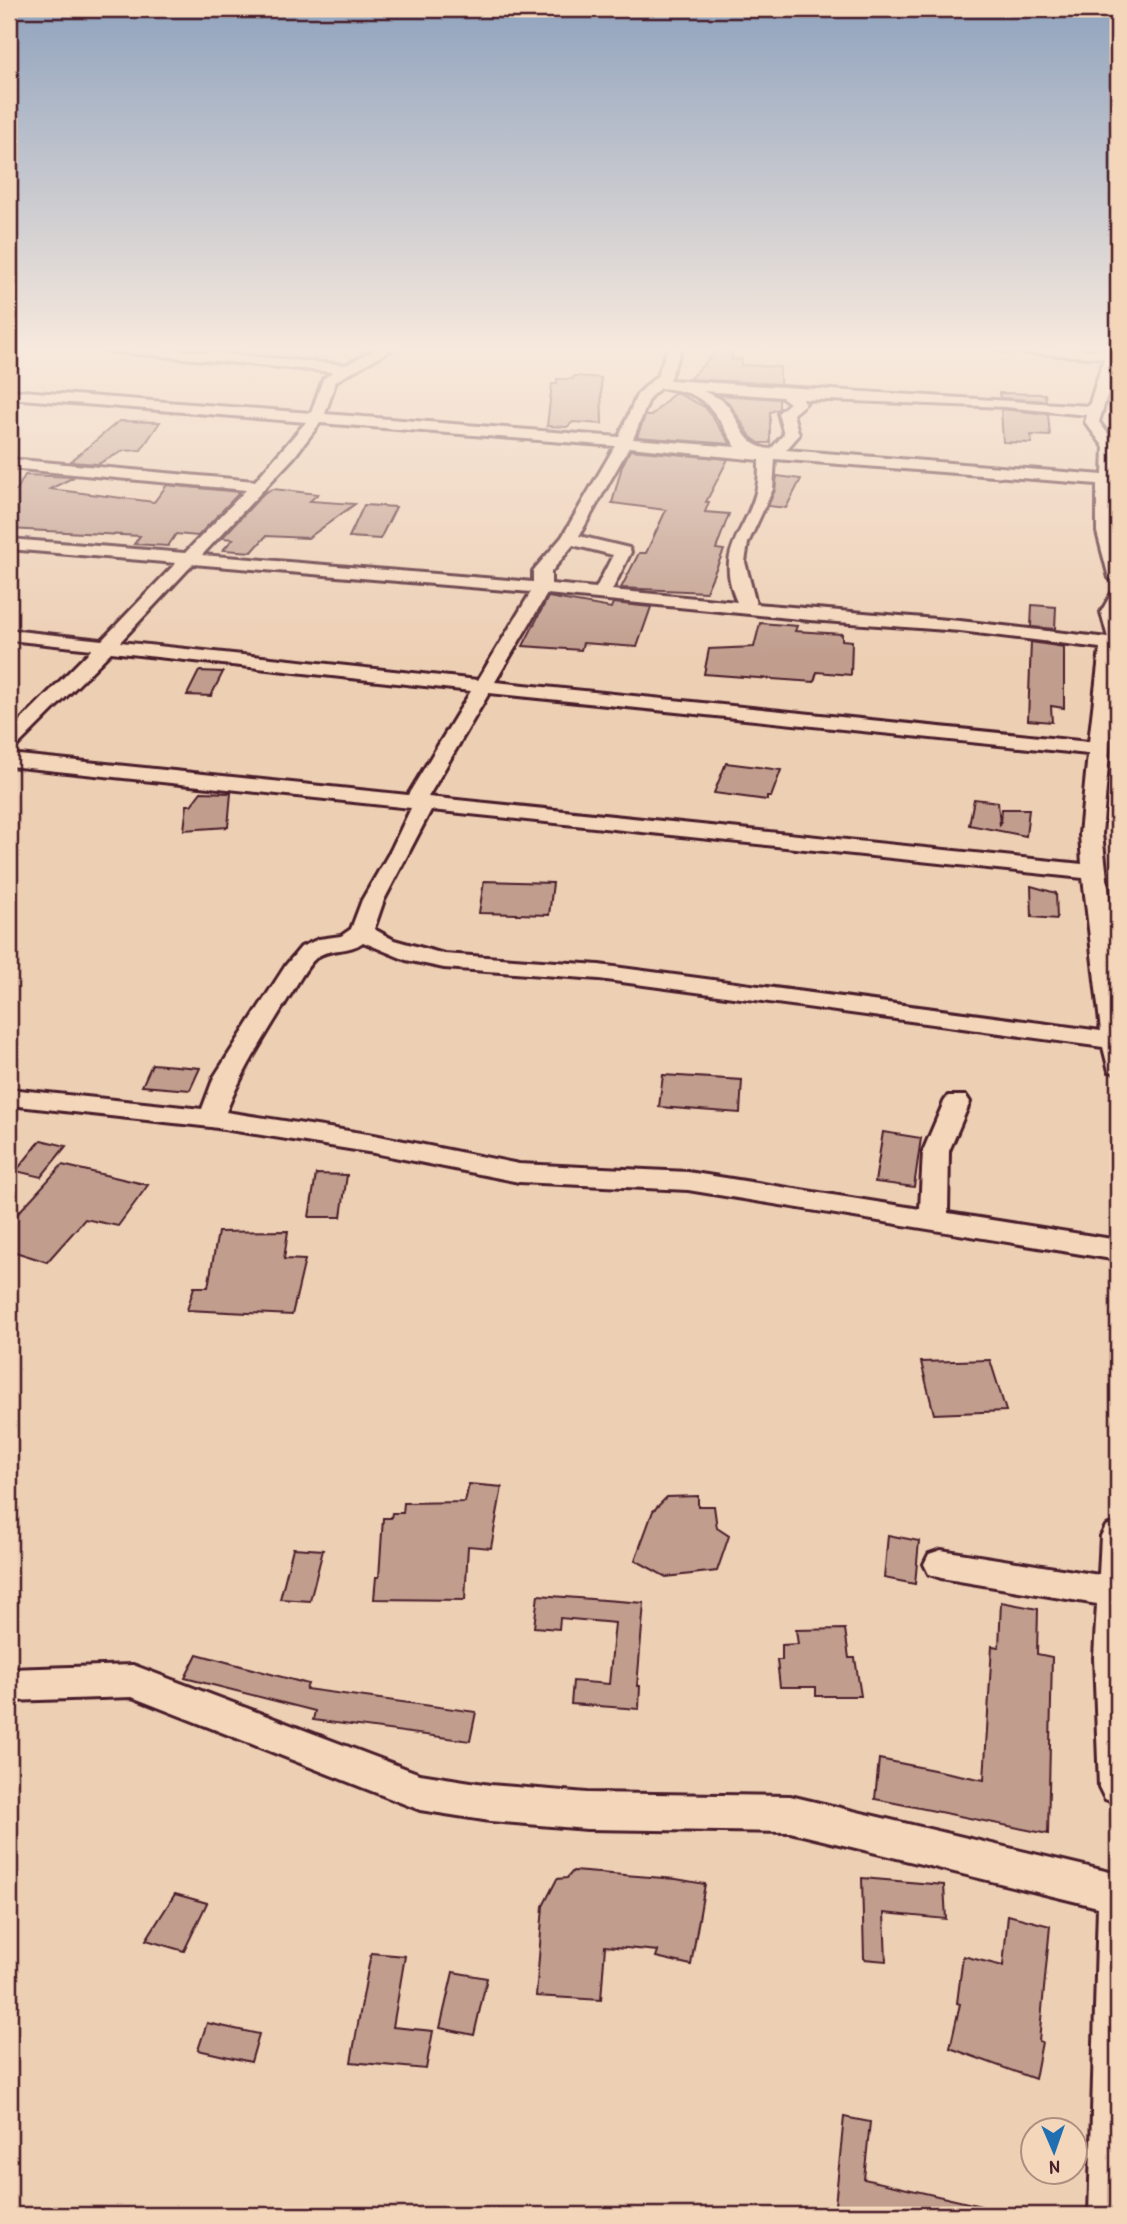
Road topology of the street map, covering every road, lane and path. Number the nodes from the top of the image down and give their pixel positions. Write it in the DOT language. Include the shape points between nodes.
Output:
graph roads {
  1 [pos="291,451"];
  2 [pos="619,451"];
  3 [pos="742,451"];
  4 [pos="762,451"];
  5 [pos="771,451"];
  6 [pos="1112,451"];
  7 [pos="768,453"];
  8 [pos="9,463"];
  9 [pos="1111,481"];
  10 [pos="258,486"];
  11 [pos="569,539"];
  12 [pos="9,544"];
  13 [pos="187,558"];
  14 [pos="1118,578"];
  15 [pos="542,588"];
  16 [pos="601,595"];
  17 [pos="1118,597"];
  18 [pos="750,609"];
  19 [pos="9,635"];
  20 [pos="1116,643"];
  21 [pos="108,644"];
  22 [pos="485,684"];
  23 [pos="9,743"];
  24 [pos="1098,749"];
  25 [pos="9,760"];
  26 [pos="419,802"];
  27 [pos="1093,872"];
  28 [pos="360,932"];
  29 [pos="1117,1053"];
  30 [pos="9,1097"];
  31 [pos="957,1102"];
  32 [pos="211,1118"];
  33 [pos="934,1220"];
  34 [pos="1118,1250"];
  35 [pos="1118,1536"];
  36 [pos="941,1564"];
  37 [pos="1115,1592"];
  38 [pos="9,1685"];
  39 [pos="1118,1787"];
  40 [pos="1118,1894"];
  41 [pos="1118,1908"];
  42 [pos="1112,2215"];
  1 -- 10 [label="street"];
  2 -- 11 [label="street"];
  3 -- 7 [label="street"];
  4 -- 7 [label="street"];
  5 -- 7 [label="street"];
  6 -- 9 [label="street"];
  7 -- 9 [label="street"];
  7 -- 18 [label="street" via="765,489 740,543 737,562"];
  8 -- 10 [label="street"];
  9 -- 14 [label="street" via="1105,533"];
  10 -- 13 [label="street"];
  11 -- 15 [label="street" via="542,571"];
  11 -- 16 [label="street" via="623,552"];
  12 -- 13 [label="street"];
  13 -- 15 [label="street"];
  13 -- 21 [label="street"];
  15 -- 16 [label="street"];
  15 -- 22 [label="street"];
  16 -- 18 [label="street"];
  17 -- 20 [label="street" via="1110,612"];
  18 -- 20 [label="street"];
  19 -- 21 [label="street"];
  20 -- 24 [label="street"];
  21 -- 22 [label="street"];
  21 -- 23 [label="street"];
  22 -- 24 [label="street"];
  22 -- 26 [label="street"];
  24 -- 27 [label="street" via="1092,805"];
  25 -- 26 [label="street"];
  26 -- 27 [label="street"];
  26 -- 28 [label="street" via="402,850"];
  27 -- 29 [label="street"];
  28 -- 29 [label="street" via="402,953 597,972"];
  28 -- 32 [label="street" via="347,943 327,944 309,952 294,970 227,1077"];
  30 -- 32 [label="street"];
  31 -- 33 [label="street" via="936,1151"];
  32 -- 33 [label="street" via="519,1173 688,1181"];
  33 -- 34 [label="street"];
  35 -- 37 [label="street"];
  36 -- 37 [label="street"];
  37 -- 39 [label="street" via="1112,1658"];
  38 -- 40 [label="street" via="133,1681 420,1792 587,1811 790,1814"];
  41 -- 42 [label="street"];
}
